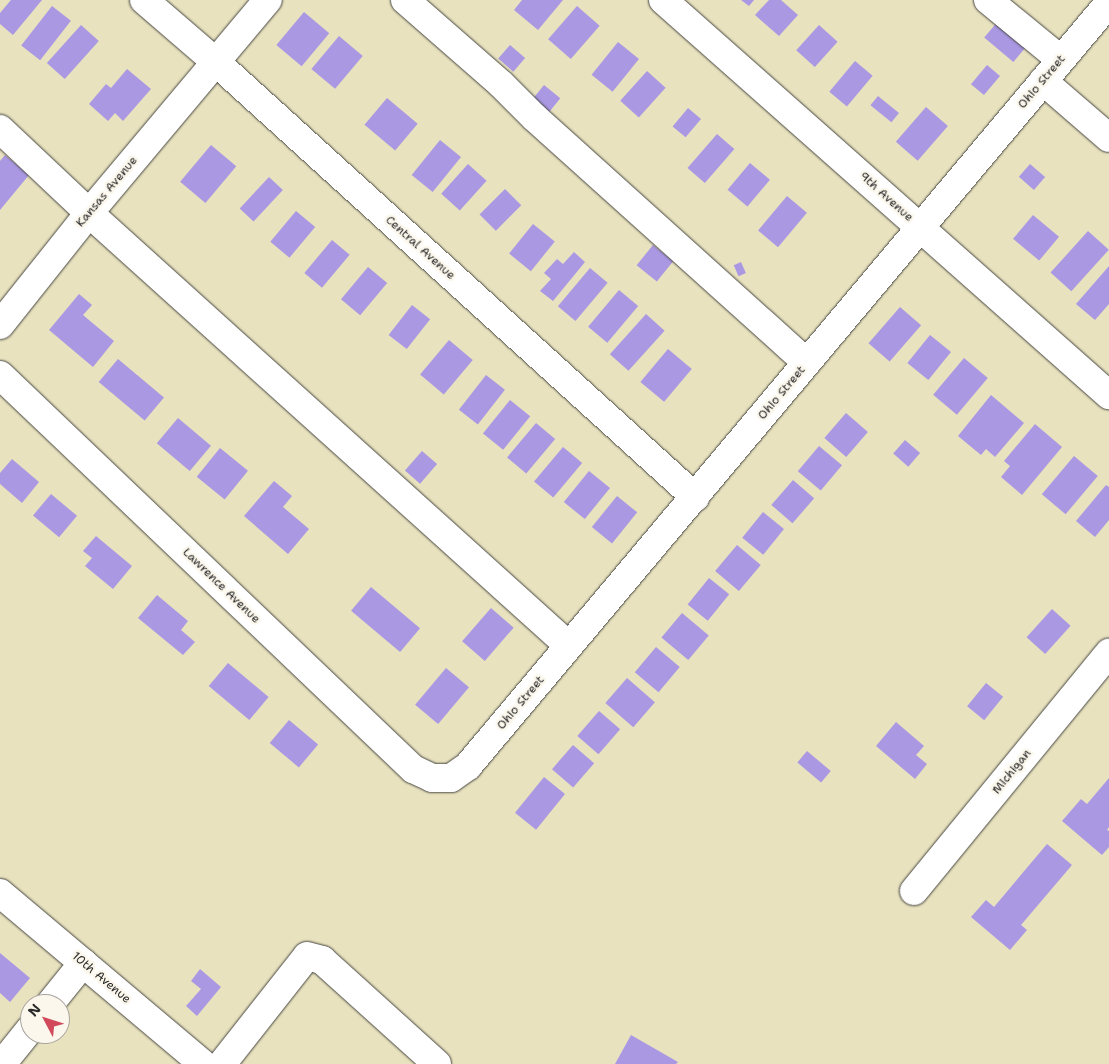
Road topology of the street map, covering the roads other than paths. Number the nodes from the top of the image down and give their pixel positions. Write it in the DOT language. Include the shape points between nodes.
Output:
graph roads {
  1 [pos="144,0"];
  2 [pos="268,0"];
  3 [pos="405,0"];
  4 [pos="663,0"];
  5 [pos="988,0"];
  6 [pos="1109,3"];
  7 [pos="1061,60"];
  8 [pos="217,63"];
  9 [pos="1043,81"];
  10 [pos="0,129"];
  11 [pos="1109,138"];
  12 [pos="89,213"];
  13 [pos="920,227"];
  14 [pos="0,325"];
  15 [pos="807,362"];
  16 [pos="0,375"];
  17 [pos="1109,395"];
  18 [pos="695,497"];
  19 [pos="569,646"];
  20 [pos="1109,653"];
  21 [pos="451,778"];
  22 [pos="914,891"];
  23 [pos="0,893"];
  24 [pos="83,963"];
  25 [pos="58,994"];
  26 [pos="20,1042"];
  27 [pos="2,1064"];
  28 [pos="203,1064"];
  29 [pos="222,1064"];
  30 [pos="437,1064"];
  1 -- 8 [label="street, Central Avenue"];
  2 -- 8 [label="street, Kansas Avenue"];
  3 -- 15 [label="street"];
  4 -- 13 [label="street, 9th Avenue"];
  5 -- 7 [label="street"];
  6 -- 7 [label="street, Ohio Street"];
  7 -- 9 [label="street, Ohio Street"];
  8 -- 12 [label="street, Kansas Avenue"];
  8 -- 18 [label="street, Central Avenue"];
  9 -- 11 [label="street"];
  9 -- 13 [label="street, Ohio Street"];
  10 -- 12 [label="street"];
  12 -- 14 [label="street, Kansas Avenue"];
  12 -- 19 [label="street"];
  13 -- 15 [label="street, Ohio Street"];
  13 -- 17 [label="street, 9th Avenue"];
  15 -- 18 [label="street, Ohio Street"];
  16 -- 21 [label="street, Lawrence Avenue" via="413,769 432,778"];
  18 -- 19 [label="street, Ohio Street"];
  19 -- 21 [label="street, Ohio Street" via="468,766"];
  20 -- 22 [label="street, Michigan"];
  23 -- 24 [label="street, 10th Avenue"];
  24 -- 25 [label="street"];
  24 -- 28 [label="street, 10th Avenue"];
  26 -- 27 [label="street"];
  29 -- 30 [label="street" via="307,956 322,960"];
}
